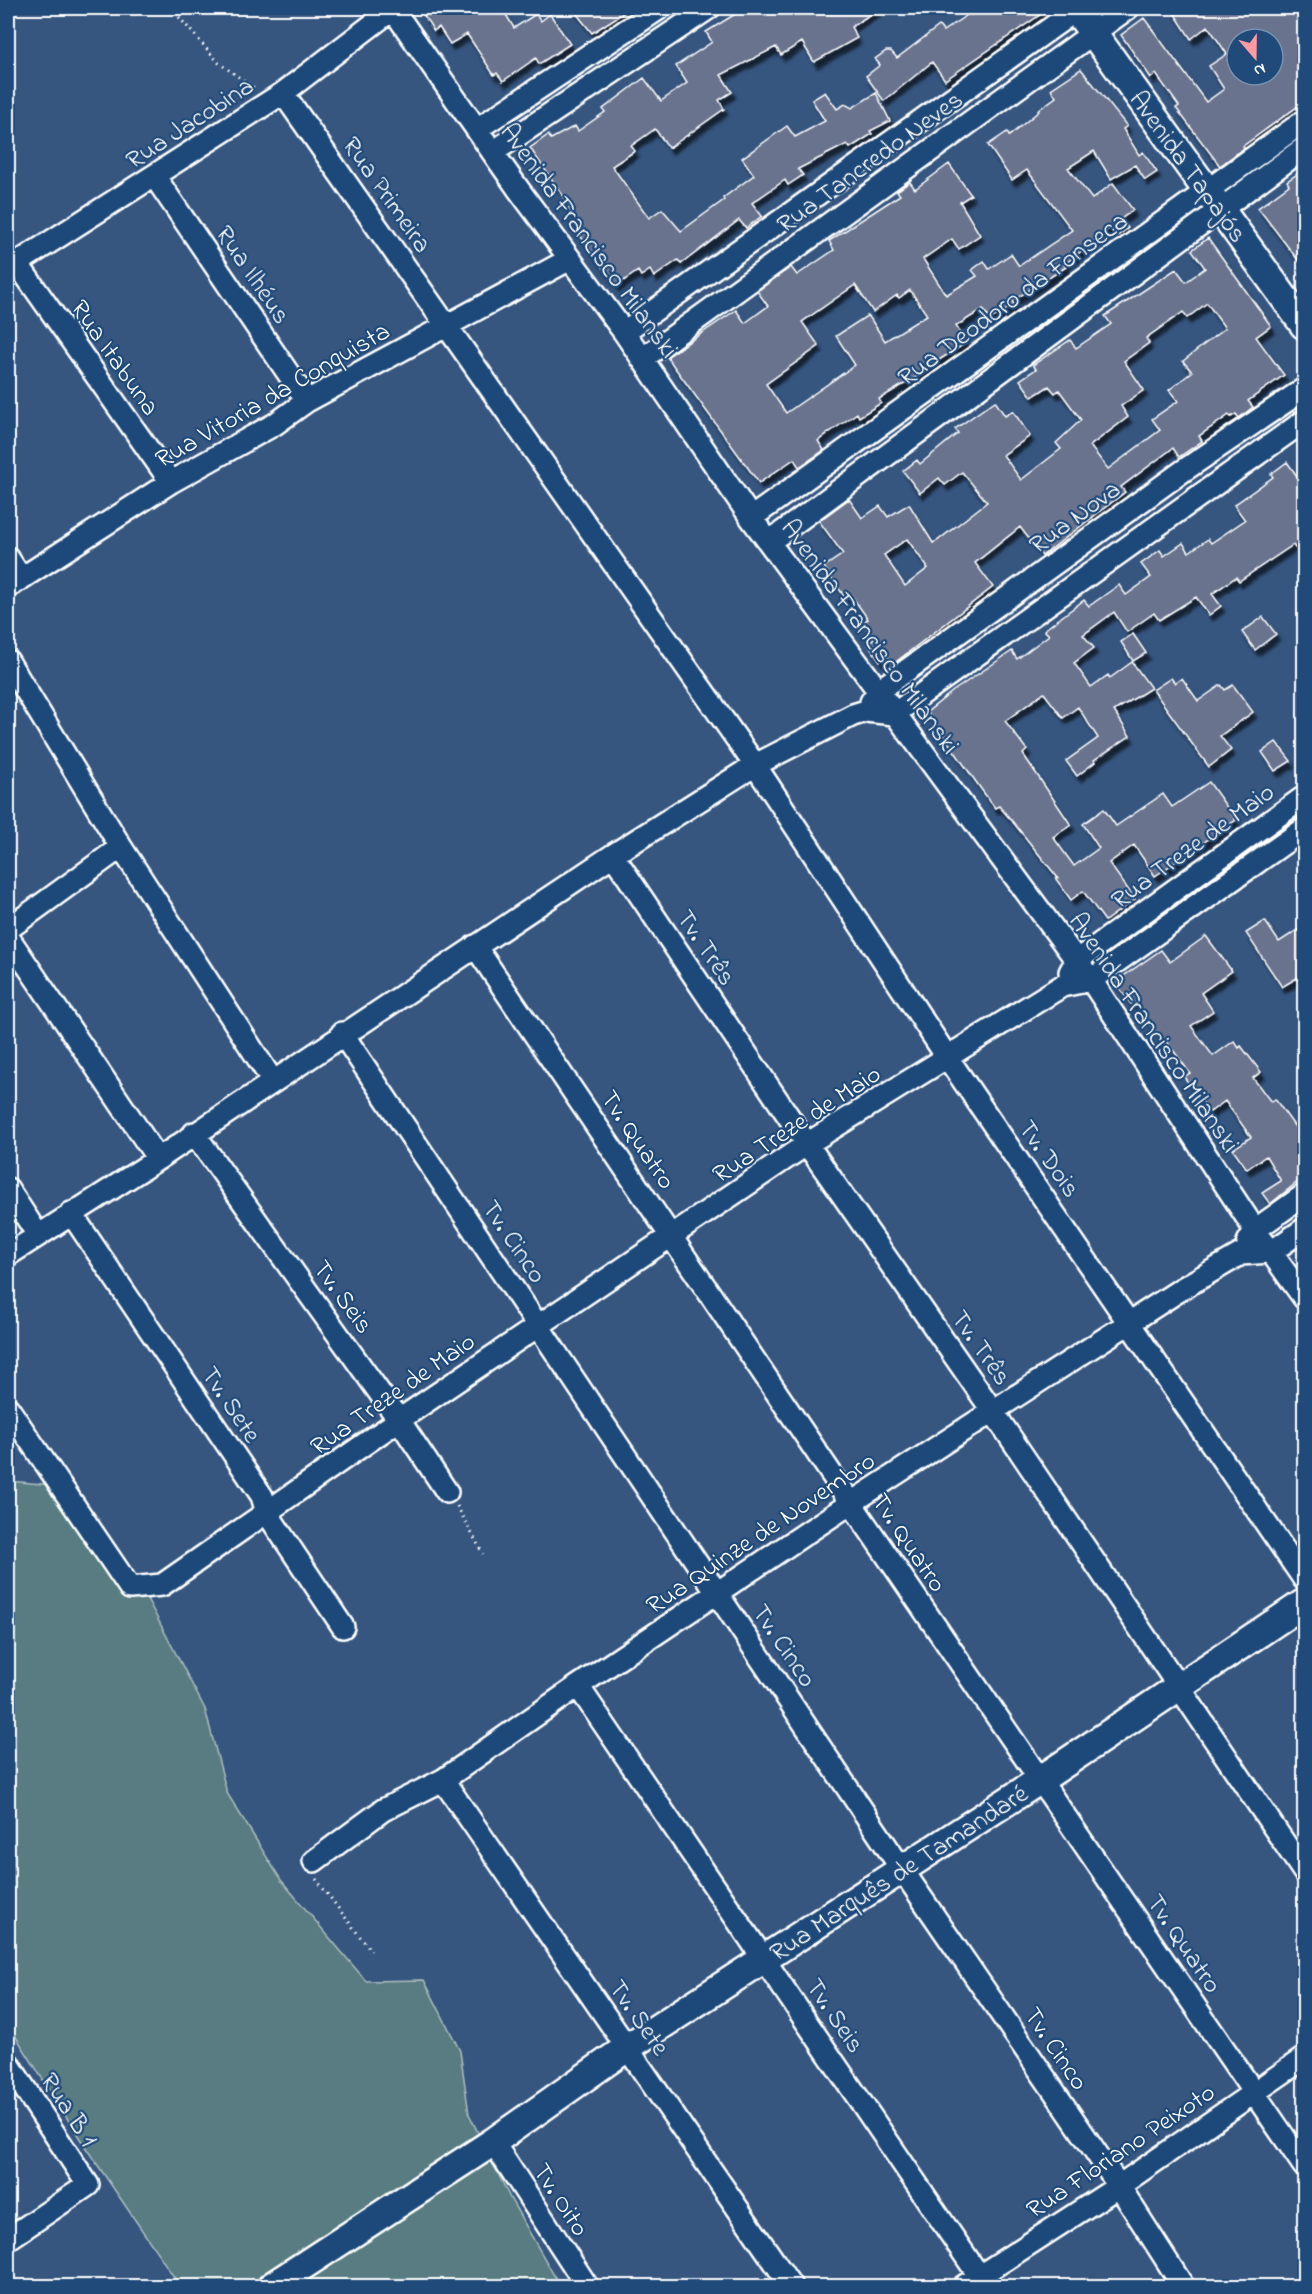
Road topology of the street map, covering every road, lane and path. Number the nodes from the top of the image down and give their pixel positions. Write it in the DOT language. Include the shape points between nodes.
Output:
graph roads {
  1 [pos="171,8"];
  2 [pos="392,8"];
  3 [pos="660,8"];
  4 [pos="709,8"];
  5 [pos="1077,8"];
  6 [pos="1128,8"];
  7 [pos="1092,32"];
  8 [pos="277,96"];
  9 [pos="1305,121"];
  10 [pos="477,129"];
  11 [pos="1305,148"];
  12 [pos="493,152"];
  13 [pos="155,177"];
  14 [pos="1213,200"];
  15 [pos="570,259"];
  16 [pos="12,266"];
  17 [pos="449,325"];
  18 [pos="1305,325"];
  19 [pos="624,332"];
  20 [pos="642,359"];
  21 [pos="1305,389"];
  22 [pos="308,401"];
  23 [pos="1305,422"];
  24 [pos="171,482"];
  25 [pos="751,518"];
  26 [pos="769,542"];
  27 [pos="8,558"];
  28 [pos="14,582"];
  29 [pos="8,661"];
  30 [pos="878,691"];
  31 [pos="866,711"];
  32 [pos="894,714"];
  33 [pos="755,765"];
  34 [pos="1305,797"];
  35 [pos="1305,829"];
  36 [pos="121,847"];
  37 [pos="614,855"];
  38 [pos="8,929"];
  39 [pos="8,937"];
  40 [pos="475,946"];
  41 [pos="1076,961"];
  42 [pos="1090,980"];
  43 [pos="1062,986"];
  44 [pos="342,1034"];
  45 [pos="947,1057"];
  46 [pos="272,1080"];
  47 [pos="194,1133"];
  48 [pos="807,1144"];
  49 [pos="158,1159"];
  50 [pos="8,1189"];
  51 [pos="1305,1195"];
  52 [pos="72,1213"];
  53 [pos="1305,1229"];
  54 [pos="1255,1230"];
  55 [pos="38,1235"];
  56 [pos="673,1237"];
  57 [pos="1271,1252"];
  58 [pos="1241,1254"];
  59 [pos="8,1255"];
  60 [pos="1305,1298"];
  61 [pos="1130,1322"];
  62 [pos="539,1325"];
  63 [pos="8,1408"];
  64 [pos="992,1410"];
  65 [pos="399,1420"];
  66 [pos="447,1492"];
  67 [pos="851,1503"];
  68 [pos="267,1513"];
  69 [pos="483,1554"];
  70 [pos="1305,1579"];
  71 [pos="717,1593"];
  72 [pos="1305,1603"];
  73 [pos="343,1626"];
  74 [pos="578,1686"];
  75 [pos="1179,1686"];
  76 [pos="443,1780"];
  77 [pos="1040,1780"];
  78 [pos="314,1861"];
  79 [pos="901,1868"];
  80 [pos="1305,1872"];
  81 [pos="371,1951"];
  82 [pos="765,1958"];
  83 [pos="628,2047"];
  84 [pos="1305,2058"];
  85 [pos="8,2063"];
  86 [pos="1254,2092"];
  87 [pos="493,2142"];
  88 [pos="1305,2166"];
  89 [pos="1119,2186"];
  90 [pos="8,2239"];
  91 [pos="977,2283"];
  92 [pos="272,2286"];
  93 [pos="587,2286"];
  94 [pos="791,2286"];
  95 [pos="1183,2286"];
  1 -- 8 [label="path" via="219,63"];
  2 -- 8 [label="street, Rua Jacobina"];
  2 -- 10 [label="street, Avenida Francisco Milanski"];
  3 -- 10 [label="street"];
  4 -- 12 [label="street"];
  5 -- 7 [label="street, Avenida Tapajós"];
  5 -- 19 [label="street, Rua Tancredo Neves"];
  6 -- 7 [label="street, Rua Tancredo Neves"];
  7 -- 14 [label="street, Avenida Tapajós"];
  7 -- 20 [label="street, Rua Tancredo Neves"];
  8 -- 13 [label="street, Rua Jacobina"];
  8 -- 17 [label="street, Rua Primeira"];
  9 -- 14 [label="street, Rua Deodoro da Fonseca"];
  10 -- 12 [label="street, Avenida Francisco Milanski"];
  11 -- 14 [label="street, Rua Deodoro da Fonseca"];
  12 -- 15 [label="street, Avenida Francisco Milanski"];
  13 -- 16 [label="street, Rua Jacobina"];
  13 -- 22 [label="street, Rua Ilhéus"];
  14 -- 18 [label="street, Avenida Tapajós"];
  14 -- 25 [label="street, Rua Deodoro da Fonseca"];
  14 -- 26 [label="street, Rua Deodoro da Fonseca"];
  15 -- 17 [label="street, Rua Vitoria da Conquista"];
  15 -- 19 [label="street, Avenida Francisco Milanski"];
  16 -- 24 [label="street, Rua Itabuna"];
  17 -- 22 [label="street, Rua Vitoria da Conquista"];
  17 -- 33 [label="street, Rua Primeira"];
  19 -- 20 [label="street, Avenida Francisco Milanski"];
  20 -- 25 [label="street, Avenida Francisco Milanski"];
  21 -- 30 [label="street, Rua Nova" via="1183,471"];
  22 -- 24 [label="street, Rua Vitoria da Conquista" via="275,424"];
  23 -- 32 [label="street"];
  24 -- 28 [label="street, Rua Vitoria da Conquista"];
  25 -- 26 [label="street, Avenida Francisco Milanski"];
  26 -- 30 [label="street, Avenida Francisco Milanski"];
  27 -- 28 [label="street"];
  29 -- 36 [label="street"];
  30 -- 31 [label="street"];
  30 -- 32 [label="street, Avenida Francisco Milanski"];
  31 -- 32 [label="street"];
  31 -- 33 [label="street" via="827,726"];
  32 -- 41 [label="street, Avenida Francisco Milanski"];
  33 -- 37 [label="street"];
  33 -- 45 [label="street, Tv. Dois"];
  34 -- 41 [label="street, Rua Treze de Maio"];
  35 -- 42 [label="street, Rua Treze de Maio"];
  36 -- 38 [label="street"];
  36 -- 46 [label="street"];
  37 -- 40 [label="street"];
  37 -- 48 [label="street, Tv. Três"];
  39 -- 49 [label="street"];
  40 -- 44 [label="street"];
  40 -- 56 [label="street, Tv. Quatro"];
  41 -- 42 [label="street, Avenida Francisco Milanski"];
  41 -- 43 [label="street, Rua Treze de Maio"];
  42 -- 43 [label="street, Rua Treze de Maio"];
  42 -- 54 [label="street, Avenida Francisco Milanski"];
  43 -- 45 [label="street, Rua Treze de Maio"];
  44 -- 46 [label="street"];
  44 -- 62 [label="street, Tv. Cinco"];
  45 -- 48 [label="street, Rua Treze de Maio"];
  45 -- 61 [label="street, Tv. Dois"];
  46 -- 47 [label="street"];
  47 -- 49 [label="street"];
  47 -- 65 [label="street, Tv. Seis"];
  48 -- 56 [label="street, Rua Treze de Maio"];
  48 -- 64 [label="street, Tv. Três"];
  49 -- 52 [label="street"];
  50 -- 55 [label="street"];
  51 -- 54 [label="street, Rua Quinze de Novembro"];
  52 -- 55 [label="street"];
  52 -- 68 [label="street, Tv. Sete" via="262,1496"];
  53 -- 57 [label="street"];
  54 -- 57 [label="street, Avenida Francisco Milanski"];
  54 -- 58 [label="street, Rua Quinze de Novembro"];
  55 -- 59 [label="street"];
  56 -- 62 [label="street, Rua Treze de Maio"];
  56 -- 67 [label="street, Tv. Quatro"];
  57 -- 58 [label="street, Rua Quinze de Novembro"];
  57 -- 60 [label="street, Avenida Francisco Milanski"];
  58 -- 61 [label="street, Rua Quinze de Novembro"];
  61 -- 64 [label="street, Rua Quinze de Novembro"];
  61 -- 70 [label="street, Tv. Dois"];
  62 -- 65 [label="street, Rua Treze de Maio"];
  62 -- 71 [label="street, Tv. Cinco"];
  63 -- 68 [label="street, Rua Treze de Maio" via="130,1588 162,1585"];
  64 -- 67 [label="street, Rua Quinze de Novembro"];
  64 -- 75 [label="street, Tv. Três"];
  65 -- 66 [label="street, Tv. Seis"];
  65 -- 68 [label="street, Rua Treze de Maio"];
  66 -- 69 [label="path"];
  67 -- 71 [label="street, Rua Quinze de Novembro"];
  67 -- 77 [label="street, Tv. Quatro"];
  68 -- 73 [label="street, Tv. Sete"];
  71 -- 74 [label="street, Rua Quinze de Novembro"];
  71 -- 79 [label="street, Tv. Cinco"];
  72 -- 75 [label="street, Rua Marquês de Tamandaré"];
  74 -- 76 [label="street, Rua Quinze de Novembro"];
  74 -- 82 [label="street, Tv. Seis"];
  75 -- 77 [label="street, Rua Marquês de Tamandaré"];
  75 -- 80 [label="street, Tv. Três"];
  76 -- 78 [label="street, Rua Quinze de Novembro" via="383,1810"];
  76 -- 83 [label="street, Tv. Sete"];
  77 -- 79 [label="street, Rua Marquês de Tamandaré"];
  77 -- 86 [label="street, Tv. Quatro"];
  78 -- 81 [label="path" via="315,1879 323,1892"];
  79 -- 82 [label="street, Rua Marquês de Tamandaré"];
  79 -- 89 [label="street, Tv. Cinco"];
  82 -- 83 [label="street, Rua Marquês de Tamandaré"];
  82 -- 91 [label="street, Tv. Seis"];
  83 -- 87 [label="street, Rua Marquês de Tamandaré"];
  83 -- 94 [label="street, Tv. Sete"];
  84 -- 86 [label="street, Rua Floriano Peixoto"];
  85 -- 90 [label="street, Rua B 1" via="88,2185"];
  86 -- 88 [label="street, Tv. Quatro"];
  86 -- 89 [label="street, Rua Floriano Peixoto"];
  87 -- 92 [label="street, Rua Marquês de Tamandaré"];
  87 -- 93 [label="street, Tv. Oito"];
  89 -- 91 [label="street, Rua Floriano Peixoto"];
  89 -- 95 [label="street, Tv. Cinco"];
}
